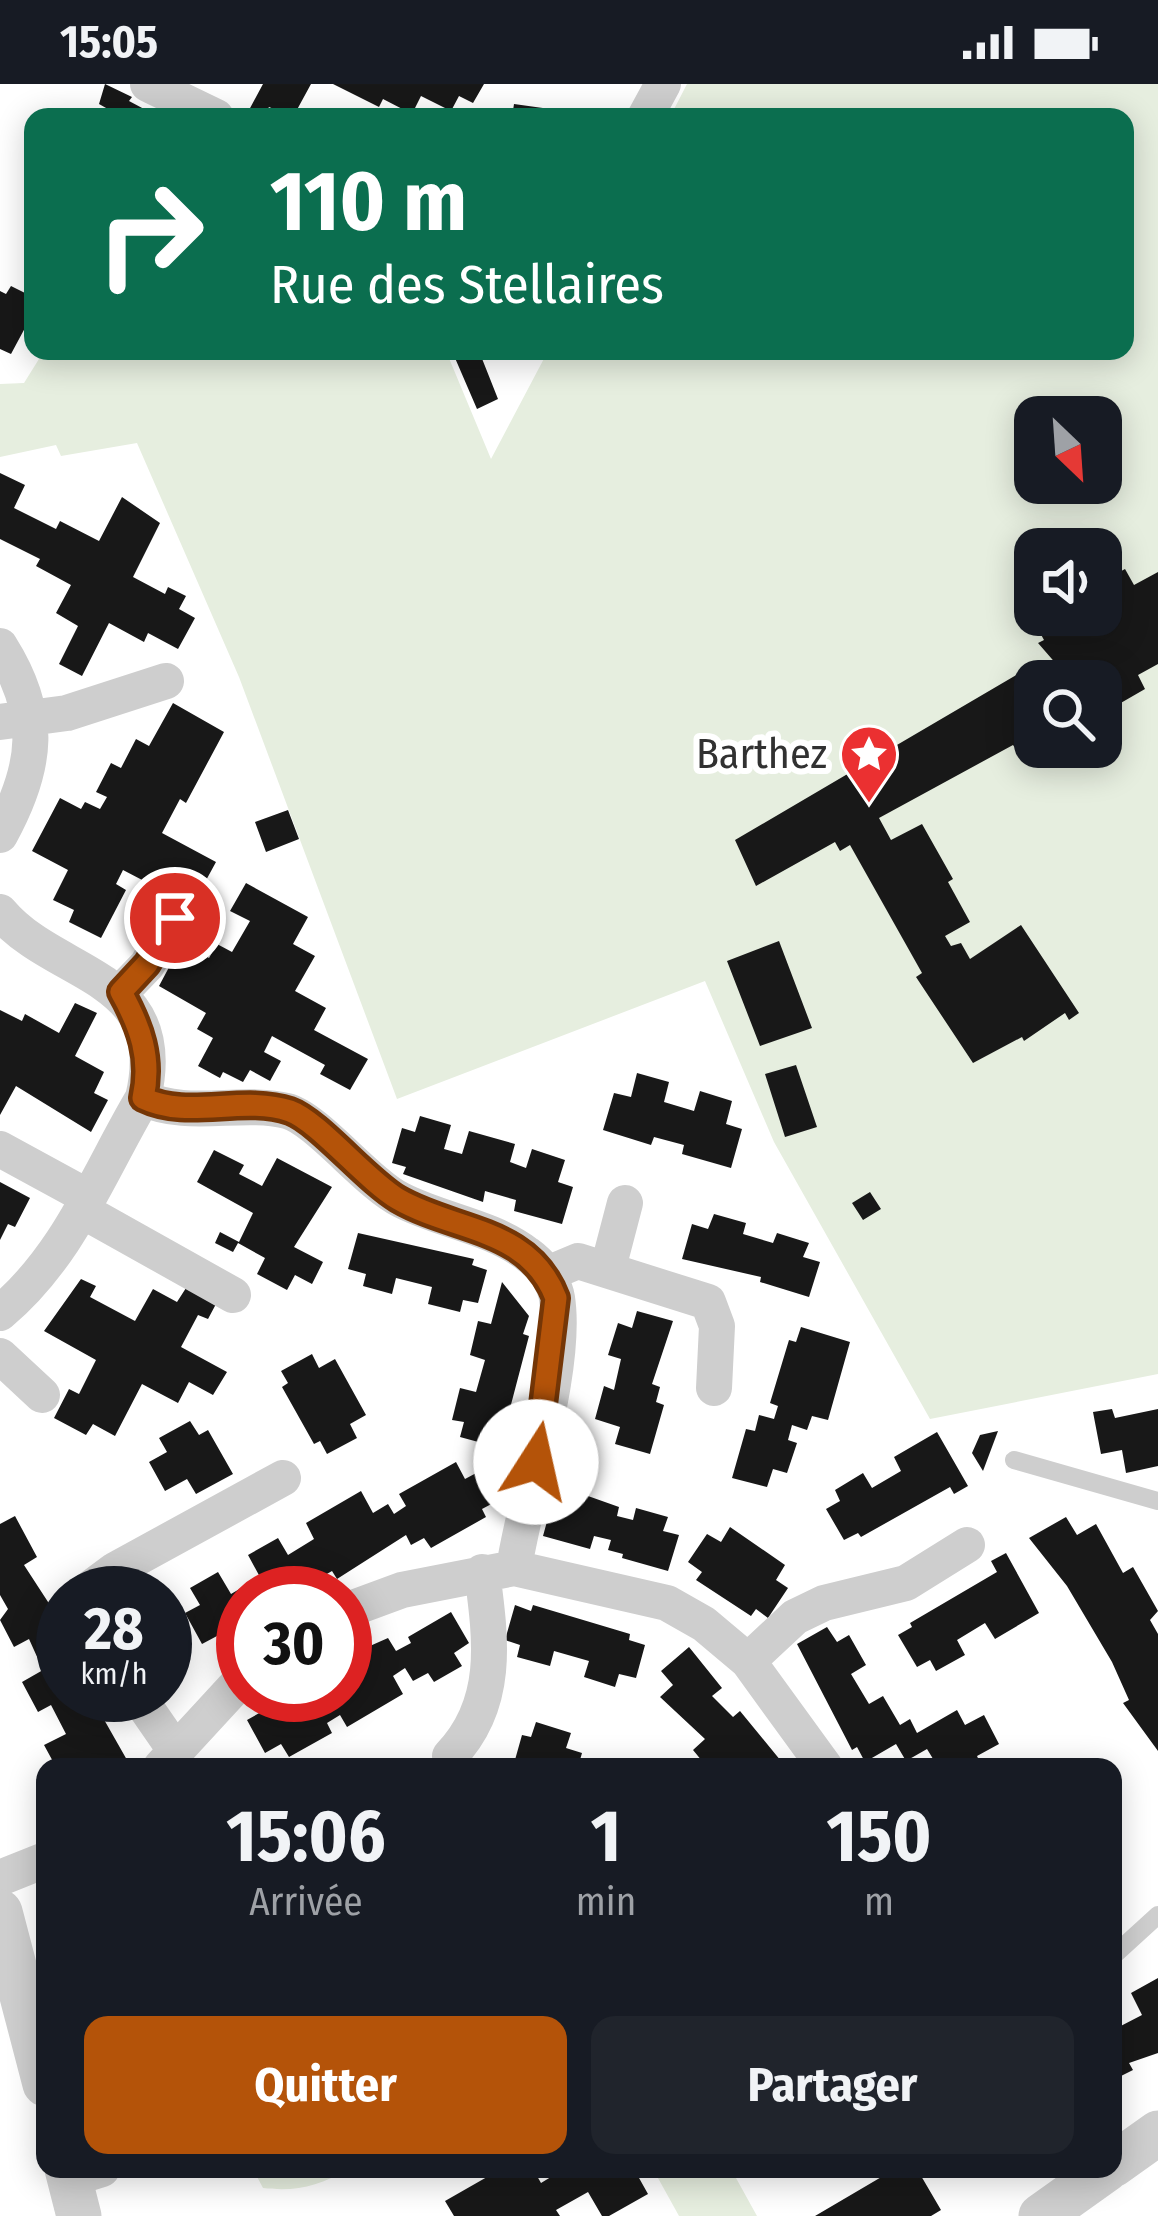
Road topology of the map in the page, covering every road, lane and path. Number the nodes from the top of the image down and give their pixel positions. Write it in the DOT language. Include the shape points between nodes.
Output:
graph roads {
  1 [pos="148,84"];
  2 [pos="197,108"];
  3 [pos="0,646"];
  4 [pos="166,682"];
  5 [pos="15,719"];
  6 [pos="0,835"];
  7 [pos="0,912"];
  8 [pos="175,918"];
  9 [pos="121,992"];
  10 [pos="143,1098"];
  11 [pos="0,1149"];
  12 [pos="626,1203"];
  13 [pos="86,1204"];
  14 [pos="608,1268"];
  15 [pos="547,1274"];
  16 [pos="233,1294"];
  17 [pos="0,1313"];
  18 [pos="0,1356"];
  19 [pos="714,1388"];
  20 [pos="42,1396"];
  21 [pos="1014,1460"];
  22 [pos="283,1478"];
  23 [pos="1158,1501"];
  24 [pos="967,1545"];
  25 [pos="122,1566"];
  26 [pos="498,1570"];
  27 [pos="372,1601"];
  28 [pos="748,1661"];
  29 [pos="216,1707"];
  30 [pos="150,1722"];
  31 [pos="450,1756"];
  32 [pos="168,1758"];
  33 [pos="169,1758"];
  34 [pos="818,1758"];
  35 [pos="36,1864"];
  36 [pos="0,1878"];
  37 [pos="0,1912"];
  38 [pos="1158,1915"];
  39 [pos="1122,1948"];
  40 [pos="36,2050"];
  41 [pos="1158,2133"];
  42 [pos="1122,2156"];
  43 [pos="1090,2178"];
  44 [pos="1041,2216"];
  1 -- 2 [label="street"];
  3 -- 5 [label="street" via="21,680"];
  4 -- 5 [label="street" via="67,713"];
  5 -- 6 [label="street" via="22,796"];
  7 -- 9 [label="street" via="15,930"];
  8 -- 9 [label="street"];
  9 -- 10 [label="street" via="146,1052"];
  10 -- 13 [label="street"];
  10 -- 15 [label="street" via="169,1107 293,1112 398,1199 500,1237"];
  11 -- 13 [label="street"];
  12 -- 14 [label="street"];
  13 -- 16 [label="street"];
  13 -- 17 [label="street" via="39,1280"];
  14 -- 15 [label="street" via="578,1261"];
  14 -- 19 [label="street" via="708,1303 718,1326"];
  15 -- 26 [label="street" via="556,1336 543,1433"];
  18 -- 20 [label="street"];
  21 -- 23 [label="lane"];
  22 -- 25 [label="street"];
  24 -- 28 [label="street" via="906,1583 795,1618"];
  26 -- 27 [label="street"];
  26 -- 28 [label="street" via="667,1604"];
  26 -- 31 [label="street" via="490,1684 474,1732"];
  28 -- 34 [label="street"];
  29 -- 33 [label="street"];
  30 -- 32 [label="street"];
  35 -- 36 [label="street"];
  37 -- 40 [label="street"];
  38 -- 39 [label="lane"];
  41 -- 42 [label="street"];
  43 -- 44 [label="street"];
}
